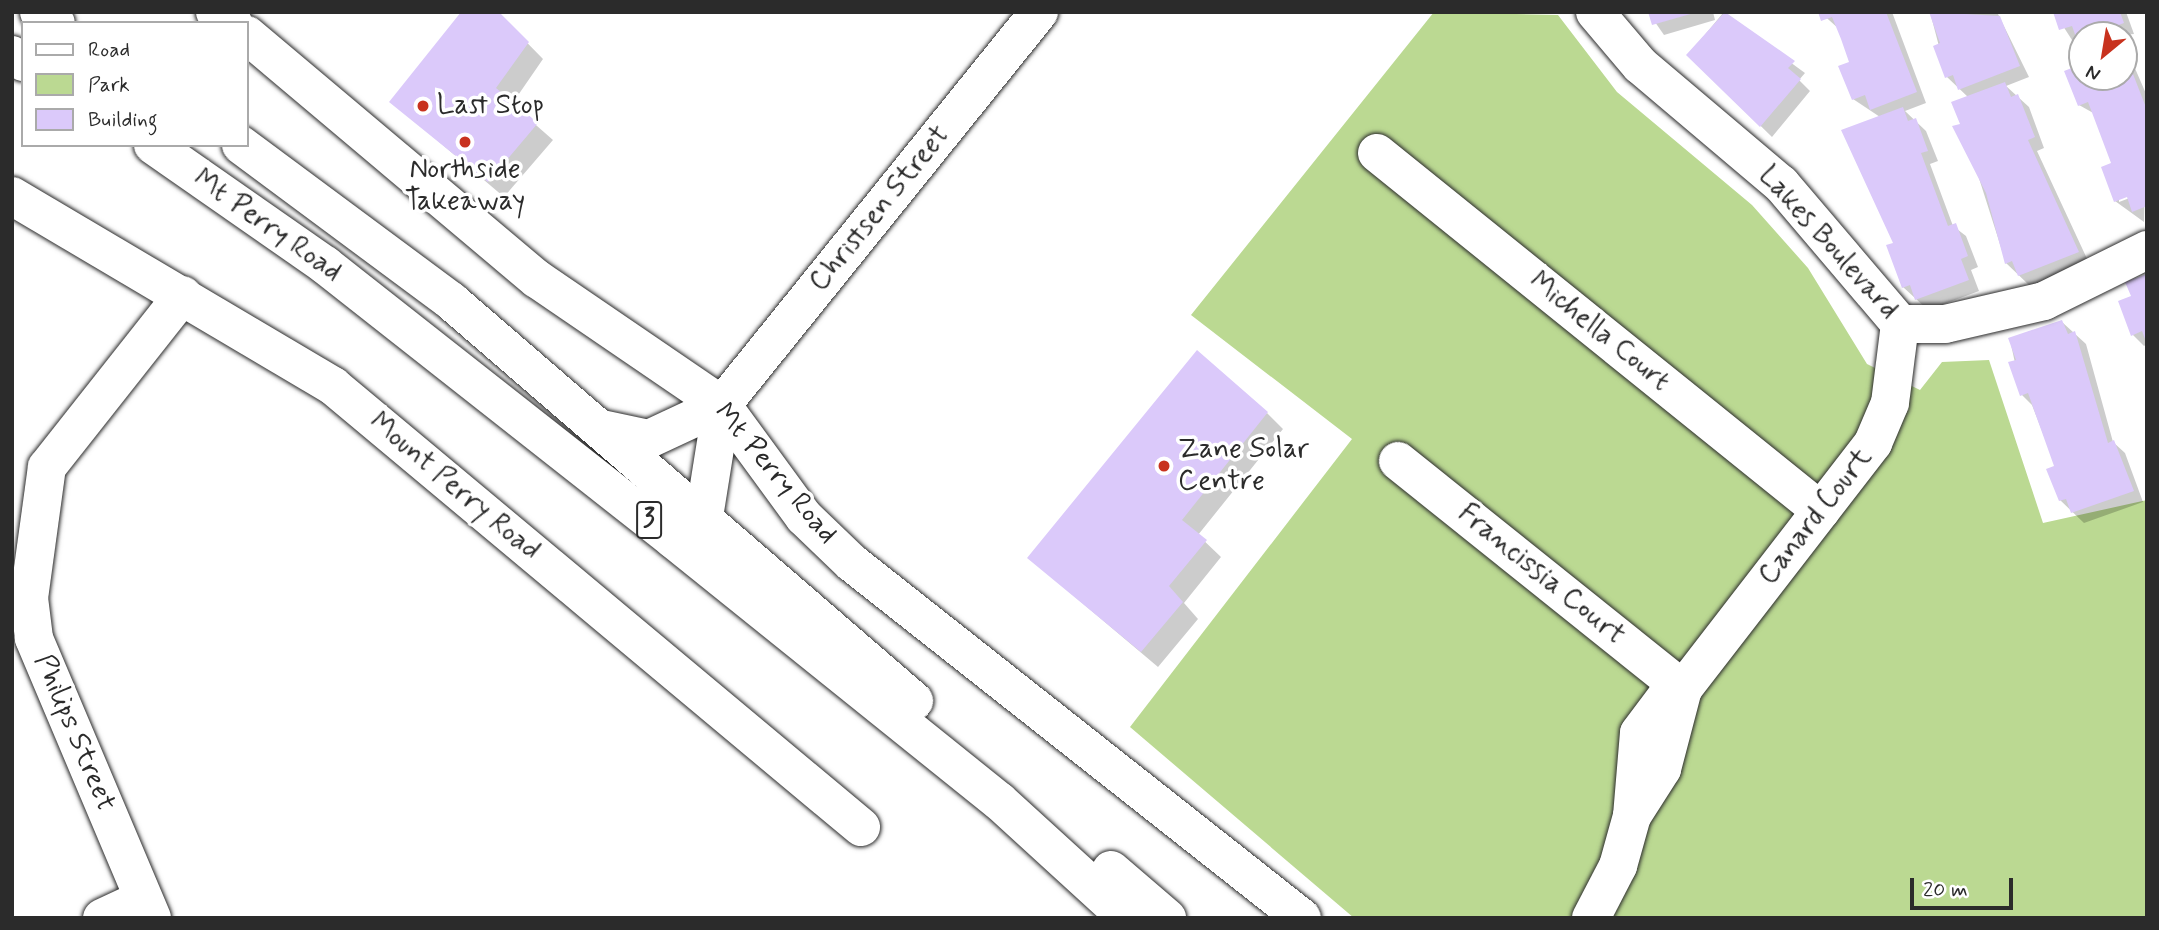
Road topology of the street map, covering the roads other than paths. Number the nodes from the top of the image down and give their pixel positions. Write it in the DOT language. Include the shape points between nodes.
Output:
graph roads {
  1 [pos="1039,12"];
  2 [pos="1595,12"];
  3 [pos="248,36"];
  4 [pos="156,147"];
  5 [pos="244,147"];
  6 [pos="1377,153"];
  7 [pos="12,196"];
  8 [pos="2147,250"];
  9 [pos="183,295"];
  10 [pos="1900,324"];
  11 [pos="722,405"];
  12 [pos="602,429"];
  13 [pos="1398,461"];
  14 [pos="1821,511"];
  15 [pos="704,517"];
  16 [pos="1683,689"];
  17 [pos="861,827"];
  18 [pos="147,909"];
  19 [pos="102,918"];
  20 [pos="1127,918"];
  21 [pos="1167,918"];
  22 [pos="1301,918"];
  23 [pos="1591,918"];
  1 -- 11 [label="street, Christsen Street"];
  2 -- 10 [label="street, Lakes Boulevard" via="1640,65 1781,184"];
  3 -- 11 [label="street, Mt Perry Road" via="537,279"];
  4 -- 20 [label="street, Mt Perry Road / 3" via="325,265 673,539 999,802"];
  5 -- 12 [label="street, Mt Perry Road / 3" via="451,301"];
  6 -- 14 [label="street, Michella Court"];
  7 -- 9 [label="street, Mount Perry Road"];
  8 -- 10 [label="street, Lakes Boulevard" via="2044,301 1945,324"];
  9 -- 17 [label="street, Mount Perry Road" via="333,386"];
  9 -- 18 [label="street, Philips Street" via="47,467 29,598 34,638"];
  10 -- 14 [label="street, Canard Court" via="1883,423"];
  11 -- 12 [label="street, Christsen Street" via="649,439"];
  11 -- 15 [label="street, Christsen Street"];
  11 -- 22 [label="street, Mt Perry Road" via="804,517 852,563"];
  12 -- 15 [label="street, Mt Perry Road / 3"];
  13 -- 16 [label="street, Francissia Court"];
  14 -- 16 [label="street, Canard Court"];
  15 -- 21 [label="street, Mt Perry Road / 3"];
  16 -- 23 [label="street" via="1662,769 1632,816 1618,866"];
  18 -- 19 [label="street"];
}
